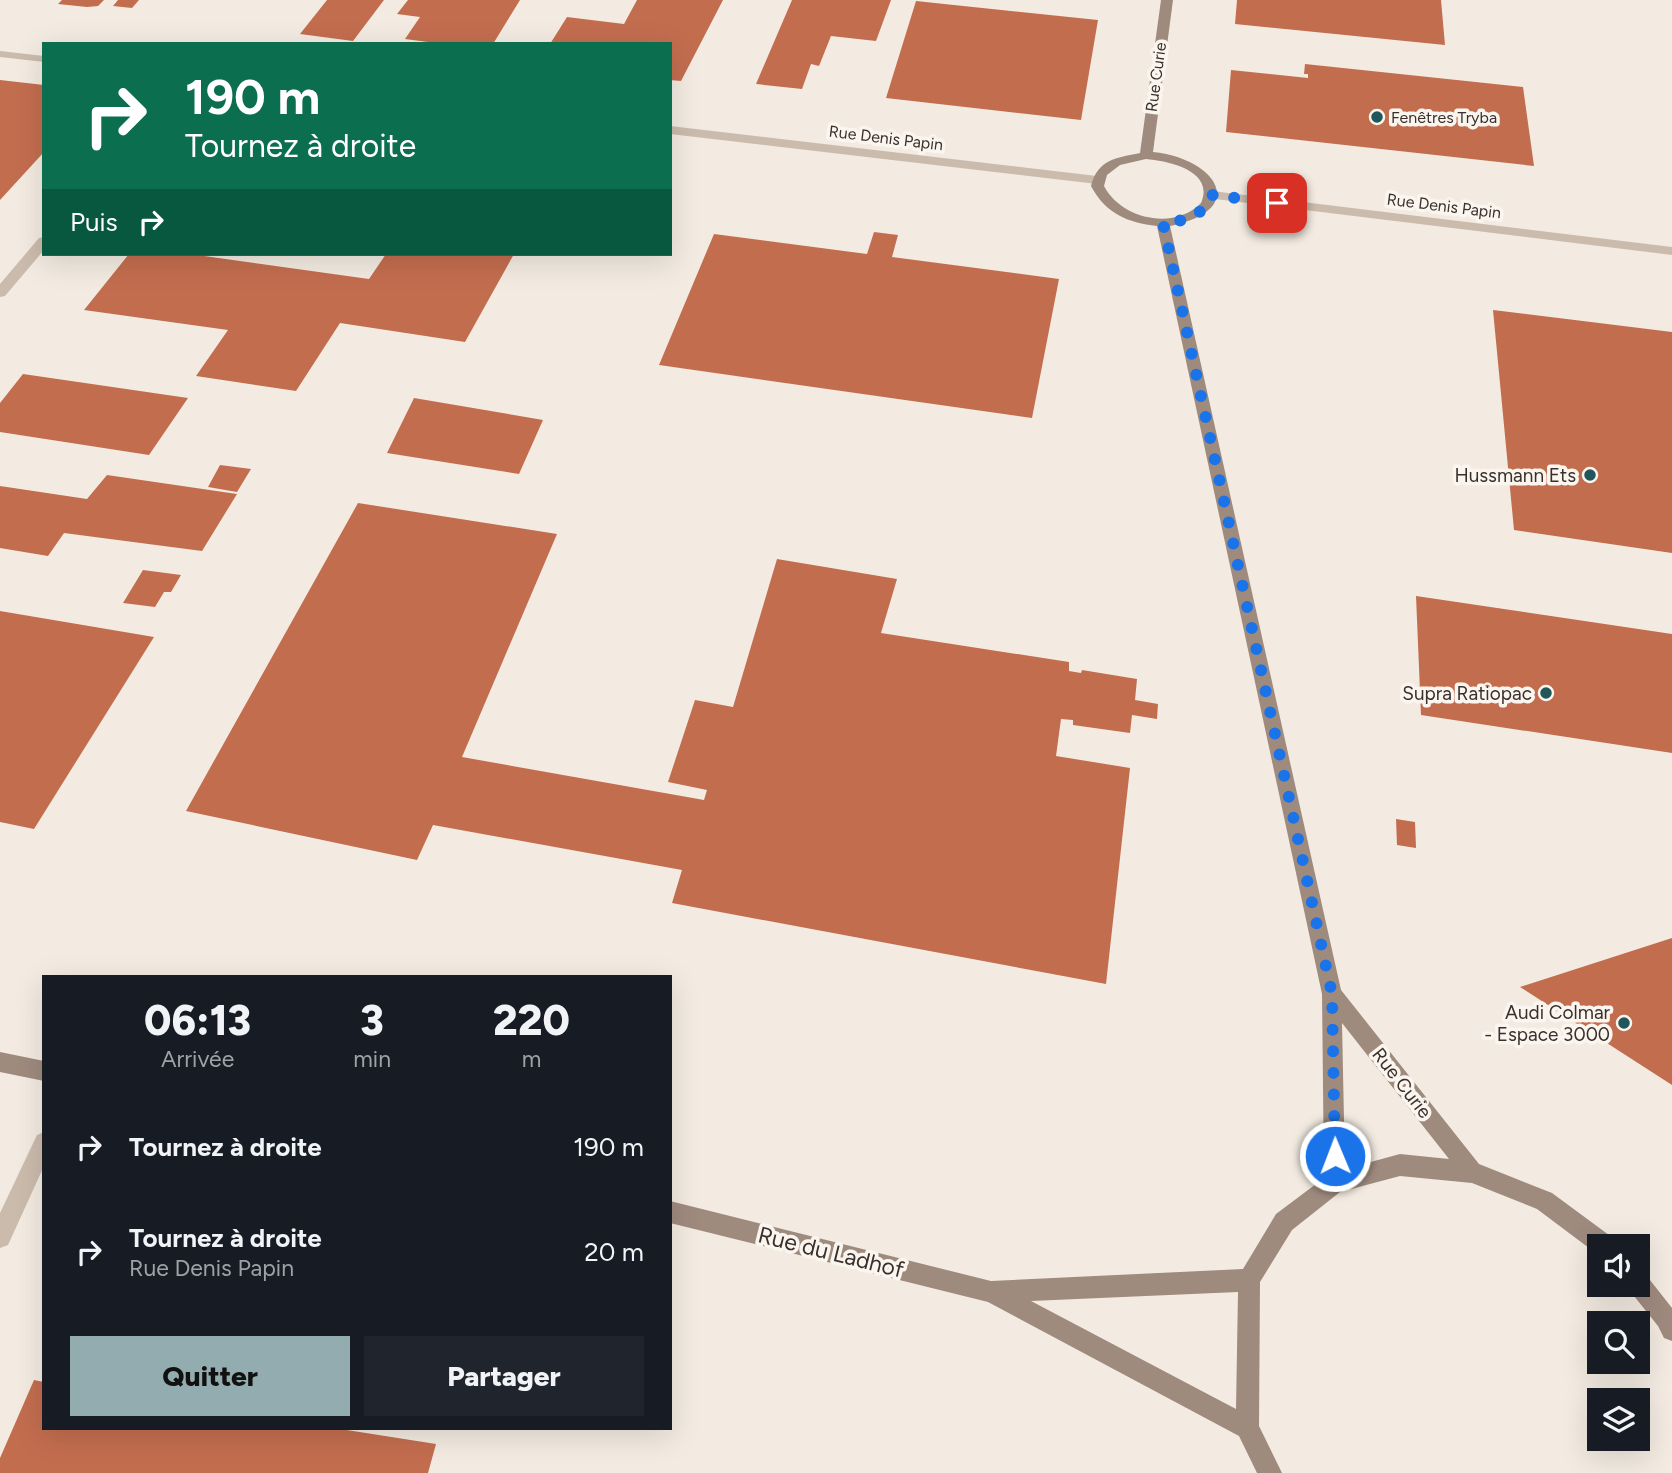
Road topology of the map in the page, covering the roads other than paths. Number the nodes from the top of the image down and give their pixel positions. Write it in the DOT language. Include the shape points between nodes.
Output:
graph roads {
  1 [pos="1167,0"];
  2 [pos="0,54"];
  3 [pos="42,59"];
  4 [pos="672,130"];
  5 [pos="1146,155"];
  6 [pos="1097,180"];
  7 [pos="1212,195"];
  8 [pos="1163,223"];
  9 [pos="42,244"];
  10 [pos="1672,251"];
  11 [pos="0,293"];
  12 [pos="1332,994"];
  13 [pos="0,1062"];
  14 [pos="42,1071"];
  15 [pos="42,1146"];
  16 [pos="1472,1172"];
  17 [pos="1335,1183"];
  18 [pos="672,1212"];
  19 [pos="1589,1234"];
  20 [pos="0,1237"];
  21 [pos="1249,1280"];
  22 [pos="991,1292"];
  23 [pos="1649,1297"];
  24 [pos="1672,1330"];
  25 [pos="1247,1428"];
  26 [pos="1270,1473"];
  1 -- 5 [label="main road, Rue Curie"];
  2 -- 3 [label="street"];
  4 -- 6 [label="street, Rue Denis Papin"];
  5 -- 6 [label="main road" via="1113,162"];
  5 -- 7 [label="main road" via="1185,163 1204,177"];
  6 -- 8 [label="main road" via="1100,196 1114,210 1136,220"];
  7 -- 8 [label="main road" via="1197,215"];
  7 -- 10 [label="street, Rue Denis Papin"];
  8 -- 12 [label="main road, Rue Curie"];
  9 -- 11 [label="street"];
  12 -- 16 [label="main road, Rue Curie"];
  12 -- 17 [label="main road, Rue Curie"];
  13 -- 14 [label="main road"];
  15 -- 20 [label="street"];
  16 -- 17 [label="main road" via="1400,1166"];
  16 -- 19 [label="main road" via="1544,1201"];
  17 -- 21 [label="main road" via="1284,1222"];
  18 -- 22 [label="main road, Rue du Ladhof"];
  21 -- 22 [label="main road, Rue du Ladhof"];
  21 -- 25 [label="main road"];
  22 -- 25 [label="main road, Rue du Ladhof"];
  23 -- 24 [label="main road"];
  25 -- 26 [label="main road"];
}
